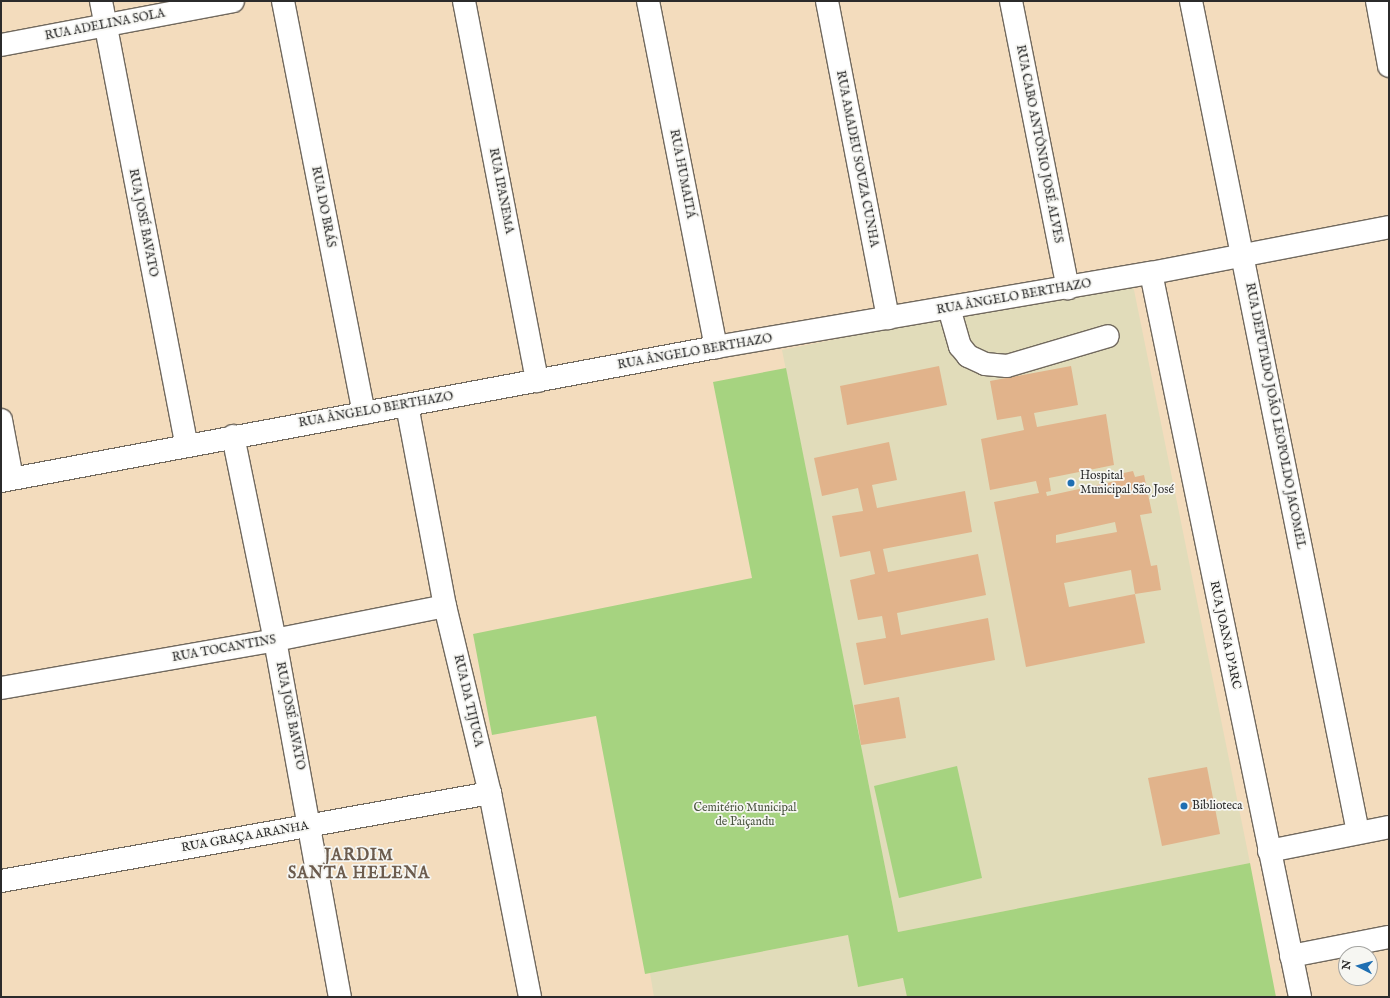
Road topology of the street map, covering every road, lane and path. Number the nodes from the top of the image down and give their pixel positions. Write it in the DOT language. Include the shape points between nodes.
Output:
graph roads {
  1 [pos="101,1"];
  2 [pos="233,1"];
  3 [pos="283,1"];
  4 [pos="464,1"];
  5 [pos="648,1"];
  6 [pos="827,1"];
  7 [pos="1010,1"];
  8 [pos="1191,1"];
  9 [pos="1377,1"];
  10 [pos="106,25"];
  11 [pos="1,45"];
  12 [pos="1389,66"];
  13 [pos="1389,227"];
  14 [pos="1243,256"];
  15 [pos="1151,273"];
  16 [pos="1068,288"];
  17 [pos="949,308"];
  18 [pos="888,318"];
  19 [pos="1108,336"];
  20 [pos="716,347"];
  21 [pos="537,381"];
  22 [pos="407,404"];
  23 [pos="364,413"];
  24 [pos="1,420"];
  25 [pos="232,436"];
  26 [pos="186,444"];
  27 [pos="7,479"];
  28 [pos="445,606"];
  29 [pos="276,640"];
  30 [pos="1,688"];
  31 [pos="490,792"];
  32 [pos="311,825"];
  33 [pos="1389,827"];
  34 [pos="1358,832"];
  35 [pos="1268,850"];
  36 [pos="1,881"];
  37 [pos="1389,937"];
  38 [pos="1290,956"];
  39 [pos="340,997"];
  40 [pos="530,997"];
  41 [pos="1300,997"];
  1 -- 10 [label="street, RUA JOSÉ BAVATO"];
  2 -- 10 [label="street, RUA ADELINA SOLA"];
  3 -- 23 [label="street, RUA DO BRÁS"];
  4 -- 21 [label="street, RUA IPANEMA"];
  5 -- 20 [label="street, RUA HUMAITÁ"];
  6 -- 18 [label="street, RUA AMADEU SOUZA CUNHA"];
  7 -- 16 [label="street, RUA CABO ANTÔNIO JOSÉ ALVES"];
  8 -- 14 [label="street, RUA DEPUTADO JOÃO LEOPOLDO JACOMEL"];
  9 -- 12 [label="street"];
  10 -- 11 [label="street, RUA ADELINA SOLA"];
  10 -- 26 [label="street, RUA JOSÉ BAVATO"];
  13 -- 14 [label="street, RUA ÂNGELO BERTHAZO"];
  14 -- 15 [label="street, RUA ÂNGELO BERTHAZO"];
  14 -- 34 [label="street, RUA DEPUTADO JOÃO LEOPOLDO JACOMEL"];
  15 -- 16 [label="street, RUA ÂNGELO BERTHAZO"];
  15 -- 35 [label="street, RUA JOANA D'ARC"];
  16 -- 17 [label="street, RUA ÂNGELO BERTHAZO"];
  17 -- 18 [label="street, RUA ÂNGELO BERTHAZO"];
  17 -- 19 [label="street" via="960,346 968,356 985,364 1007,366"];
  18 -- 20 [label="street, RUA ÂNGELO BERTHAZO"];
  20 -- 21 [label="street, RUA ÂNGELO BERTHAZO"];
  21 -- 22 [label="street, RUA ÂNGELO BERTHAZO"];
  22 -- 23 [label="street, RUA ÂNGELO BERTHAZO"];
  22 -- 28 [label="street, RUA DA TIJUCA"];
  23 -- 25 [label="street, RUA ÂNGELO BERTHAZO"];
  24 -- 27 [label="street"];
  25 -- 26 [label="street, RUA ÂNGELO BERTHAZO"];
  25 -- 29 [label="street, RUA JOSÉ BAVATO"];
  26 -- 27 [label="street, RUA ÂNGELO BERTHAZO"];
  28 -- 29 [label="street, RUA TOCANTINS"];
  28 -- 31 [label="street, RUA DA TIJUCA"];
  29 -- 30 [label="street, RUA TOCANTINS"];
  29 -- 32 [label="street, RUA JOSÉ BAVATO"];
  31 -- 32 [label="street, RUA GRAÇA ARANHA"];
  31 -- 40 [label="street, RUA DA TIJUCA"];
  32 -- 36 [label="street, RUA GRAÇA ARANHA"];
  32 -- 39 [label="street, RUA JOSÉ BAVATO"];
  33 -- 34 [label="street"];
  34 -- 35 [label="street"];
  35 -- 38 [label="street, RUA JOANA D'ARC"];
  37 -- 38 [label="street"];
  38 -- 41 [label="street, RUA JOANA D'ARC"];
}
